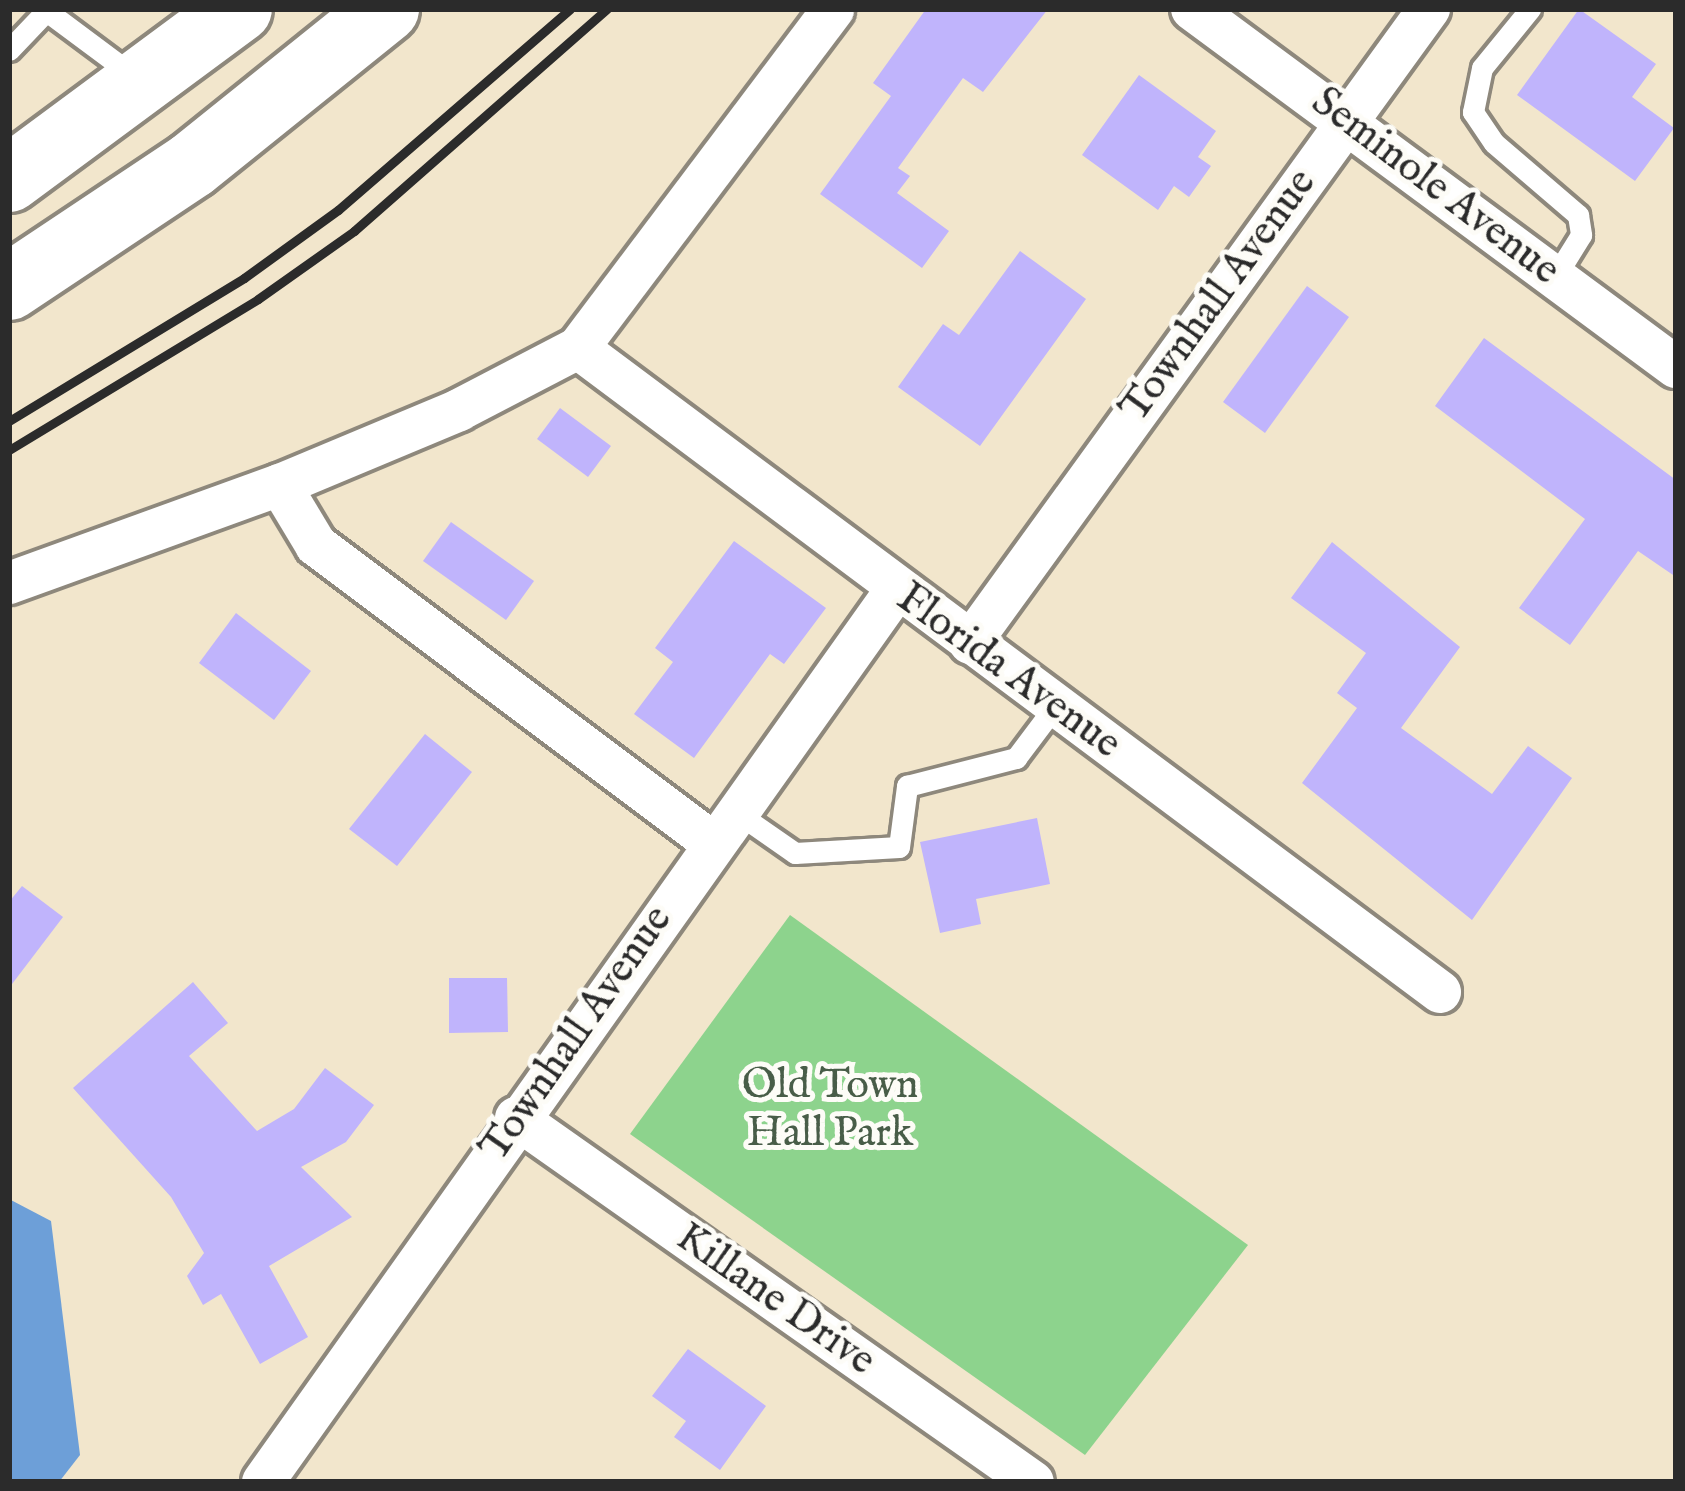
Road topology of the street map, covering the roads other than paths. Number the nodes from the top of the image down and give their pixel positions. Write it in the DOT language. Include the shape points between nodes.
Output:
graph roads {
  1 [pos="239,9"];
  2 [pos="386,9"];
  3 [pos="833,9"];
  4 [pos="1192,9"];
  5 [pos="1429,9"];
  6 [pos="1530,9"];
  7 [pos="48,10"];
  8 [pos="9,50"];
  9 [pos="145,84"];
  10 [pos="1345,120"];
  11 [pos="25,161"];
  12 [pos="1556,277"];
  13 [pos="9,287"];
  14 [pos="578,349"];
  15 [pos="1676,367"];
  16 [pos="280,485"];
  17 [pos="9,583"];
  18 [pos="896,590"];
  19 [pos="970,643"];
  20 [pos="1055,706"];
  21 [pos="725,828"];
  22 [pos="1440,992"];
  23 [pos="517,1118"];
  24 [pos="263,1482"];
  25 [pos="1033,1482"];
  1 -- 9 [label="main road"];
  2 -- 13 [label="main road" via="192,165"];
  3 -- 14 [label="street"];
  4 -- 10 [label="street, Seminole Avenue"];
  5 -- 10 [label="street, Townhall Avenue"];
  6 -- 12 [label="lane" via="1482,68 1473,112 1494,143 1578,215 1581,235"];
  7 -- 8 [label="lane"];
  7 -- 9 [label="lane"];
  9 -- 11 [label="main road"];
  10 -- 12 [label="street, Seminole Avenue"];
  10 -- 19 [label="street, Townhall Avenue"];
  12 -- 15 [label="street, Seminole Avenue"];
  14 -- 16 [label="street" via="459,410"];
  14 -- 18 [label="street, Florida Avenue"];
  16 -- 17 [label="street"];
  16 -- 21 [label="street" via="316,545"];
  18 -- 19 [label="street, Florida Avenue"];
  18 -- 21 [label="street, Townhall Avenue"];
  19 -- 20 [label="street, Florida Avenue"];
  20 -- 21 [label="lane" via="1016,758 907,786 899,847 795,853"];
  20 -- 22 [label="street, Florida Avenue"];
  21 -- 23 [label="street, Townhall Avenue"];
  23 -- 24 [label="street, Townhall Avenue"];
  23 -- 25 [label="street, Killane Drive"];
}
